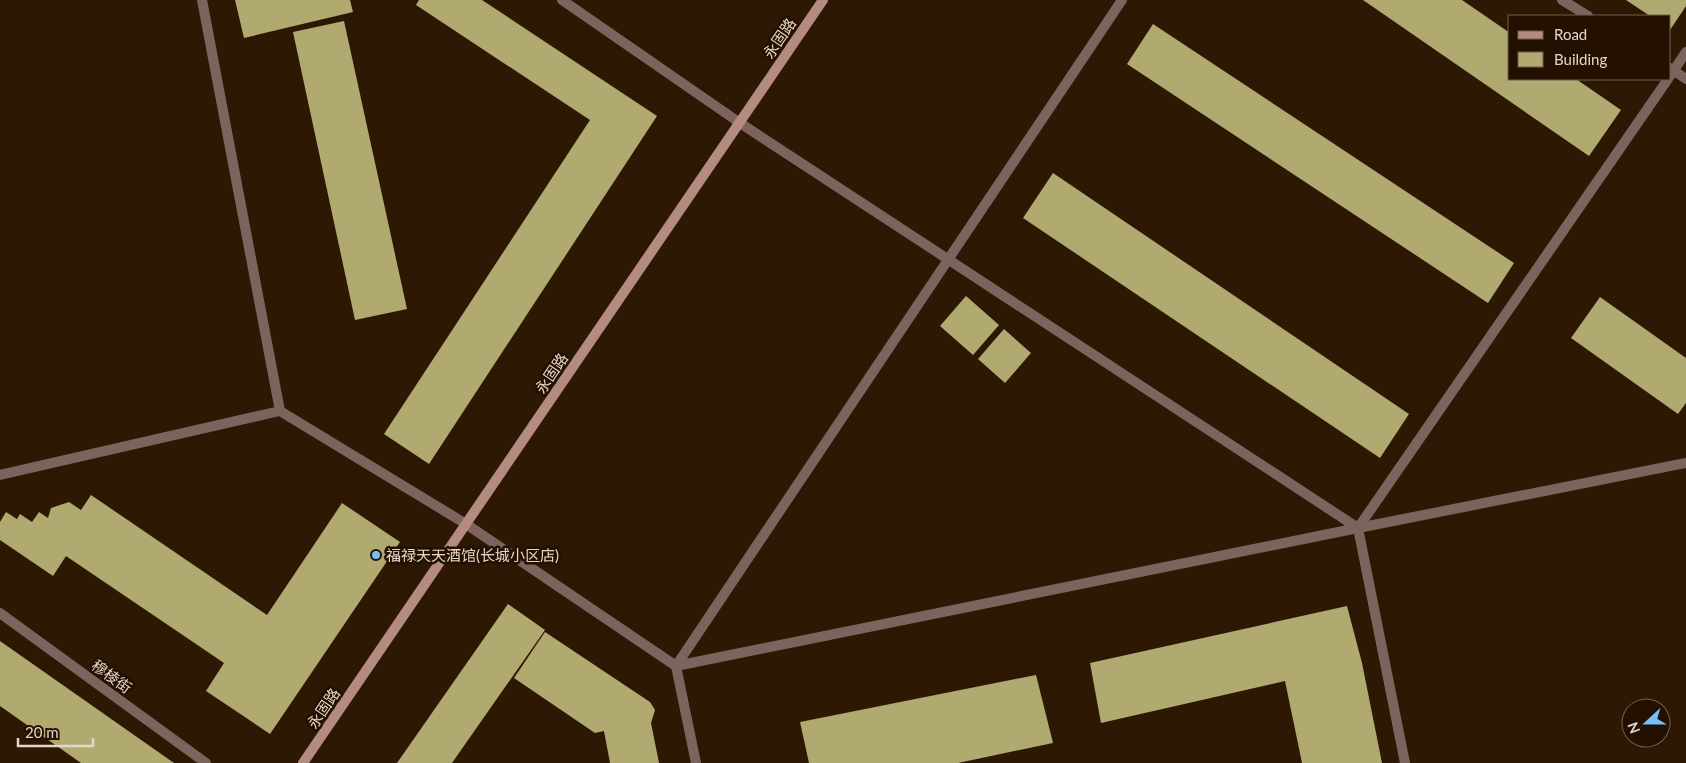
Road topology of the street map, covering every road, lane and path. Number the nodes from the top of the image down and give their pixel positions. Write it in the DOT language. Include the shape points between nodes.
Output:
graph roads {
  1 [pos="202,0"];
  2 [pos="562,0"];
  3 [pos="823,0"];
  4 [pos="1122,0"];
  5 [pos="1562,0"];
  6 [pos="1586,15"];
  7 [pos="1686,52"];
  8 [pos="1671,72"];
  9 [pos="1671,73"];
  10 [pos="1686,79"];
  11 [pos="1665,80"];
  12 [pos="740,123"];
  13 [pos="948,260"];
  14 [pos="280,411"];
  15 [pos="1686,462"];
  16 [pos="0,475"];
  17 [pos="466,524"];
  18 [pos="1358,528"];
  19 [pos="0,613"];
  20 [pos="676,666"];
  21 [pos="206,763"];
  22 [pos="303,763"];
  23 [pos="696,763"];
  24 [pos="1405,763"];
  1 -- 14 [label="street"];
  2 -- 12 [label="street"];
  3 -- 12 [label="street, 永固路"];
  4 -- 13 [label="street"];
  5 -- 6 [label="street"];
  7 -- 8 [label="street"];
  9 -- 10 [label="street"];
  11 -- 18 [label="street"];
  12 -- 13 [label="street"];
  12 -- 17 [label="street, 永固路"];
  13 -- 18 [label="street"];
  13 -- 20 [label="street"];
  14 -- 16 [label="street"];
  14 -- 17 [label="street"];
  15 -- 18 [label="street"];
  17 -- 20 [label="street"];
  17 -- 22 [label="street, 永固路"];
  18 -- 20 [label="street"];
  18 -- 24 [label="street"];
  19 -- 21 [label="street, 穆棱街"];
  20 -- 23 [label="street"];
}
